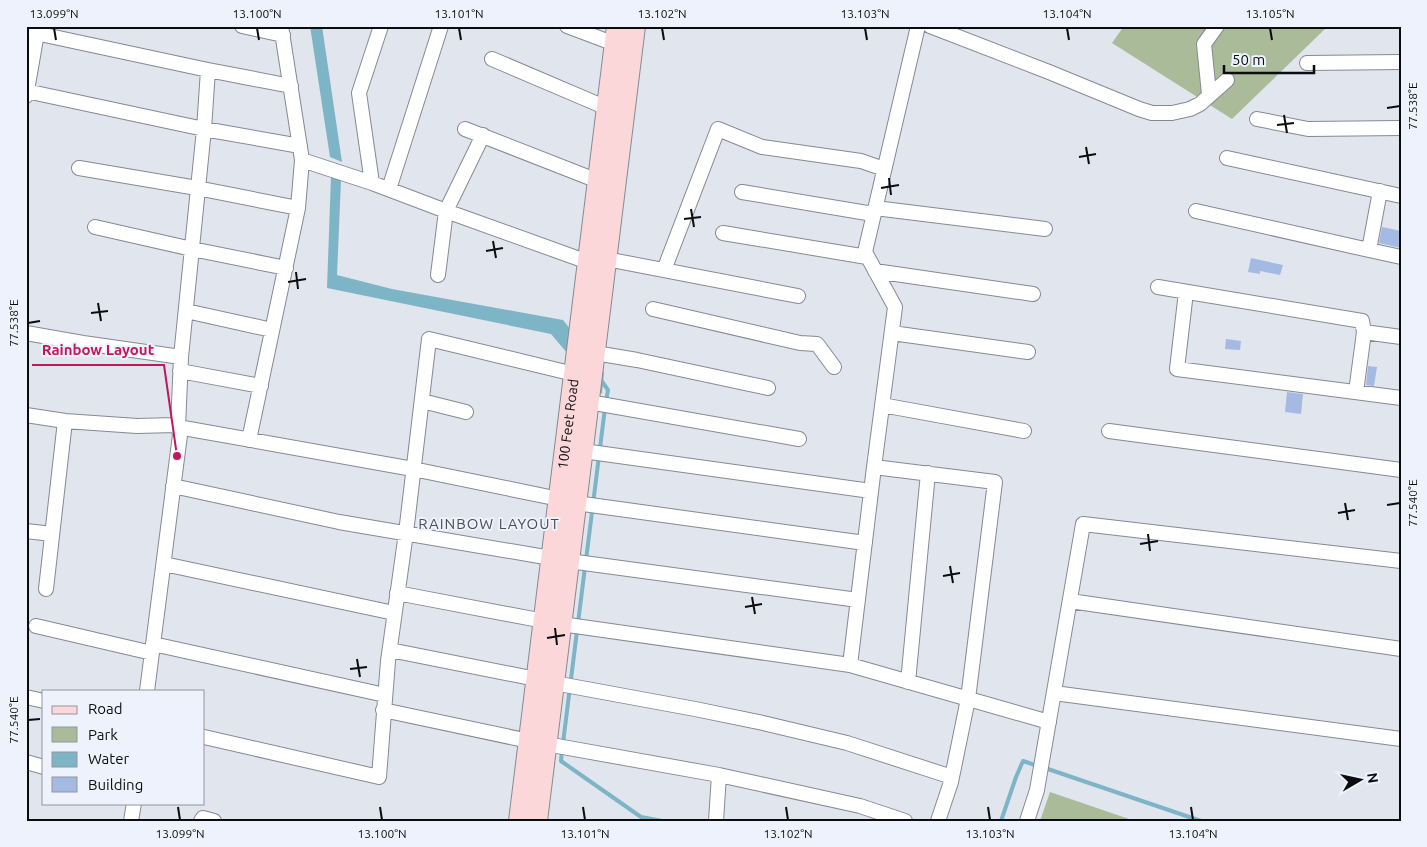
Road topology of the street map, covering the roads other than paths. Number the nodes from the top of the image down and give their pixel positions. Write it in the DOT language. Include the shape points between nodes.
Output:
graph roads {
  1 [pos="242,26"];
  2 [pos="382,26"];
  3 [pos="441,26"];
  4 [pos="567,26"];
  5 [pos="635,26"];
  6 [pos="918,26"];
  7 [pos="930,26"];
  8 [pos="1217,26"];
  9 [pos="282,31"];
  10 [pos="32,32"];
  11 [pos="616,35"];
  12 [pos="492,59"];
  13 [pos="1401,62"];
  14 [pos="1307,63"];
  15 [pos="208,70"];
  16 [pos="1226,80"];
  17 [pos="291,86"];
  18 [pos="27,93"];
  19 [pos="1209,94"];
  20 [pos="607,108"];
  21 [pos="1257,119"];
  22 [pos="1401,128"];
  23 [pos="204,129"];
  24 [pos="465,129"];
  25 [pos="483,135"];
  26 [pos="300,146"];
  27 [pos="1227,158"];
  28 [pos="302,160"];
  29 [pos="78,168"];
  30 [pos="884,168"];
  31 [pos="598,181"];
  32 [pos="372,182"];
  33 [pos="197,188"];
  34 [pos="389,189"];
  35 [pos="1380,191"];
  36 [pos="742,192"];
  37 [pos="1401,196"];
  38 [pos="298,208"];
  39 [pos="874,211"];
  40 [pos="1196,211"];
  41 [pos="446,212"];
  42 [pos="95,227"];
  43 [pos="1045,230"];
  44 [pos="723,233"];
  45 [pos="192,249"];
  46 [pos="1369,250"];
  47 [pos="868,257"];
  48 [pos="1401,257"];
  49 [pos="597,261"];
  50 [pos="286,268"];
  51 [pos="664,270"];
  52 [pos="875,271"];
  53 [pos="438,275"];
  54 [pos="1158,288"];
  55 [pos="1186,292"];
  56 [pos="1033,294"];
  57 [pos="798,296"];
  58 [pos="653,309"];
  59 [pos="186,311"];
  60 [pos="590,315"];
  61 [pos="272,330"];
  62 [pos="1364,332"];
  63 [pos="26,333"];
  64 [pos="892,333"];
  65 [pos="1401,336"];
  66 [pos="1028,352"];
  67 [pos="595,353"];
  68 [pos="180,357"];
  69 [pos="834,367"];
  70 [pos="180,371"];
  71 [pos="574,374"];
  72 [pos="260,386"];
  73 [pos="768,388"];
  74 [pos="1356,392"];
  75 [pos="1401,398"];
  76 [pos="580,401"];
  77 [pos="422,402"];
  78 [pos="882,404"];
  79 [pos="466,412"];
  80 [pos="26,415"];
  81 [pos="65,421"];
  82 [pos="178,427"];
  83 [pos="1024,431"];
  84 [pos="1109,431"];
  85 [pos="799,439"];
  86 [pos="249,440"];
  87 [pos="582,451"];
  88 [pos="874,467"];
  89 [pos="413,469"];
  90 [pos="1401,470"];
  91 [pos="928,473"];
  92 [pos="172,486"];
  93 [pos="871,491"];
  94 [pos="567,501"];
  95 [pos="26,531"];
  96 [pos="406,533"];
  97 [pos="52,534"];
  98 [pos="865,543"];
  99 [pos="560,559"];
  100 [pos="1401,561"];
  101 [pos="164,564"];
  102 [pos="46,589"];
  103 [pos="397,593"];
  104 [pos="858,600"];
  105 [pos="1070,602"];
  106 [pos="394,613"];
  107 [pos="552,622"];
  108 [pos="36,626"];
  109 [pos="153,648"];
  110 [pos="1401,649"];
  111 [pos="390,650"];
  112 [pos="850,665"];
  113 [pos="545,681"];
  114 [pos="908,682"];
  115 [pos="147,690"];
  116 [pos="1054,693"];
  117 [pos="385,695"];
  118 [pos="26,698"];
  119 [pos="968,699"];
  120 [pos="42,701"];
  121 [pos="383,710"];
  122 [pos="1049,722"];
  123 [pos="205,737"];
  124 [pos="1401,739"];
  125 [pos="538,742"];
  126 [pos="26,762"];
  127 [pos="42,766"];
  128 [pos="719,775"];
  129 [pos="952,777"];
  130 [pos="134,804"];
  131 [pos="131,821"];
  132 [pos="201,821"];
  133 [pos="214,821"];
  134 [pos="519,821"];
  135 [pos="537,821"];
  136 [pos="716,821"];
  137 [pos="905,821"];
  138 [pos="938,821"];
  139 [pos="1027,821"];
  1 -- 9 [label="street"];
  2 -- 32 [label="street" via="359,93"];
  3 -- 34 [label="street"];
  4 -- 11 [label="street"];
  5 -- 49 [label="main road, 100 Feet Road"];
  6 -- 30 [label="street"];
  7 -- 19 [label="street" via="1152,113 1190,109"];
  8 -- 19 [label="street" via="1204,44"];
  9 -- 17 [label="street"];
  10 -- 15 [label="street"];
  10 -- 18 [label="street"];
  11 -- 20 [label="main road, 100 Feet Road"];
  12 -- 20 [label="street"];
  13 -- 14 [label="street"];
  15 -- 17 [label="street"];
  15 -- 23 [label="street"];
  16 -- 19 [label="street"];
  17 -- 26 [label="street"];
  18 -- 23 [label="street"];
  20 -- 31 [label="main road, 100 Feet Road"];
  21 -- 22 [label="street" via="1308,129"];
  23 -- 26 [label="street"];
  23 -- 33 [label="street"];
  24 -- 25 [label="street"];
  25 -- 31 [label="street"];
  25 -- 41 [label="street"];
  26 -- 28 [label="street"];
  27 -- 35 [label="street"];
  28 -- 32 [label="street"];
  28 -- 38 [label="street"];
  29 -- 33 [label="street"];
  30 -- 39 [label="street"];
  30 -- 51 [label="street" via="861,161 762,147 718,129"];
  31 -- 49 [label="main road, 100 Feet Road"];
  32 -- 34 [label="street"];
  33 -- 38 [label="street"];
  33 -- 45 [label="street"];
  34 -- 41 [label="street"];
  35 -- 37 [label="street"];
  35 -- 46 [label="street"];
  36 -- 39 [label="street"];
  38 -- 50 [label="street"];
  39 -- 43 [label="street"];
  39 -- 47 [label="street" via="864,252"];
  40 -- 46 [label="street"];
  41 -- 49 [label="street"];
  41 -- 53 [label="street"];
  42 -- 45 [label="street"];
  44 -- 47 [label="street"];
  45 -- 50 [label="street"];
  45 -- 59 [label="street"];
  46 -- 48 [label="street"];
  47 -- 52 [label="street"];
  49 -- 51 [label="street"];
  49 -- 60 [label="main road, 100 Feet Road"];
  50 -- 61 [label="street"];
  51 -- 57 [label="street"];
  52 -- 56 [label="street"];
  52 -- 64 [label="street" via="896,307"];
  54 -- 55 [label="street"];
  55 -- 62 [label="street" via="1362,321"];
  55 -- 74 [label="street" via="1177,369"];
  58 -- 69 [label="street" via="800,343 817,344"];
  59 -- 61 [label="street"];
  59 -- 68 [label="street"];
  60 -- 67 [label="main road, 100 Feet Road"];
  60 -- 71 [label="main road, 100 Feet Road"];
  61 -- 72 [label="street"];
  62 -- 65 [label="street"];
  62 -- 74 [label="street"];
  63 -- 68 [label="street"];
  64 -- 66 [label="street"];
  64 -- 78 [label="street"];
  67 -- 73 [label="street"];
  67 -- 76 [label="main road, 100 Feet Road"];
  68 -- 70 [label="street"];
  70 -- 72 [label="street"];
  70 -- 82 [label="street"];
  71 -- 76 [label="main road, 100 Feet Road"];
  71 -- 77 [label="street" via="429,339"];
  72 -- 86 [label="street"];
  74 -- 75 [label="street"];
  76 -- 85 [label="street"];
  76 -- 87 [label="main road, 100 Feet Road"];
  76 -- 94 [label="main road, 100 Feet Road"];
  77 -- 79 [label="street"];
  77 -- 89 [label="street"];
  78 -- 83 [label="street"];
  78 -- 88 [label="street"];
  80 -- 81 [label="street"];
  81 -- 82 [label="street"];
  81 -- 97 [label="street"];
  82 -- 86 [label="street"];
  82 -- 92 [label="street" via="180,435"];
  84 -- 90 [label="street"];
  86 -- 89 [label="street"];
  87 -- 93 [label="street"];
  87 -- 94 [label="main road, 100 Feet Road"];
  88 -- 91 [label="street"];
  88 -- 93 [label="street"];
  89 -- 94 [label="street"];
  89 -- 96 [label="street"];
  91 -- 114 [label="street"];
  91 -- 119 [label="street" via="995,482"];
  92 -- 96 [label="street"];
  92 -- 101 [label="street"];
  93 -- 98 [label="street"];
  94 -- 98 [label="street"];
  94 -- 99 [label="main road, 100 Feet Road"];
  95 -- 97 [label="street"];
  96 -- 99 [label="street"];
  96 -- 103 [label="street"];
  97 -- 102 [label="street"];
  98 -- 104 [label="street"];
  99 -- 104 [label="street"];
  99 -- 107 [label="main road, 100 Feet Road"];
  100 -- 105 [label="street" via="1083,524"];
  101 -- 106 [label="street"];
  101 -- 109 [label="street"];
  103 -- 106 [label="street"];
  103 -- 107 [label="street"];
  104 -- 112 [label="street"];
  105 -- 110 [label="street"];
  105 -- 116 [label="street"];
  106 -- 111 [label="street"];
  107 -- 112 [label="street"];
  107 -- 113 [label="main road, 100 Feet Road"];
  108 -- 109 [label="street"];
  109 -- 115 [label="street"];
  109 -- 117 [label="street"];
  111 -- 113 [label="street"];
  111 -- 117 [label="street"];
  112 -- 114 [label="street"];
  113 -- 125 [label="main road, 100 Feet Road"];
  113 -- 129 [label="street" via="695,709 847,743"];
  114 -- 119 [label="street"];
  116 -- 122 [label="street"];
  116 -- 124 [label="street"];
  117 -- 121 [label="street"];
  118 -- 120 [label="street"];
  119 -- 122 [label="street"];
  119 -- 129 [label="street"];
  121 -- 123 [label="street" via="379,777"];
  121 -- 125 [label="street"];
  122 -- 139 [label="street" via="1037,790"];
  125 -- 128 [label="street"];
  125 -- 134 [label="main road, 100 Feet Road"];
  125 -- 135 [label="main road, 100 Feet Road"];
  126 -- 127 [label="street"];
  128 -- 136 [label="street"];
  128 -- 137 [label="street" via="860,806"];
  129 -- 138 [label="street"];
  130 -- 131 [label="street"];
  132 -- 133 [label="street" via="203,818"];
}
